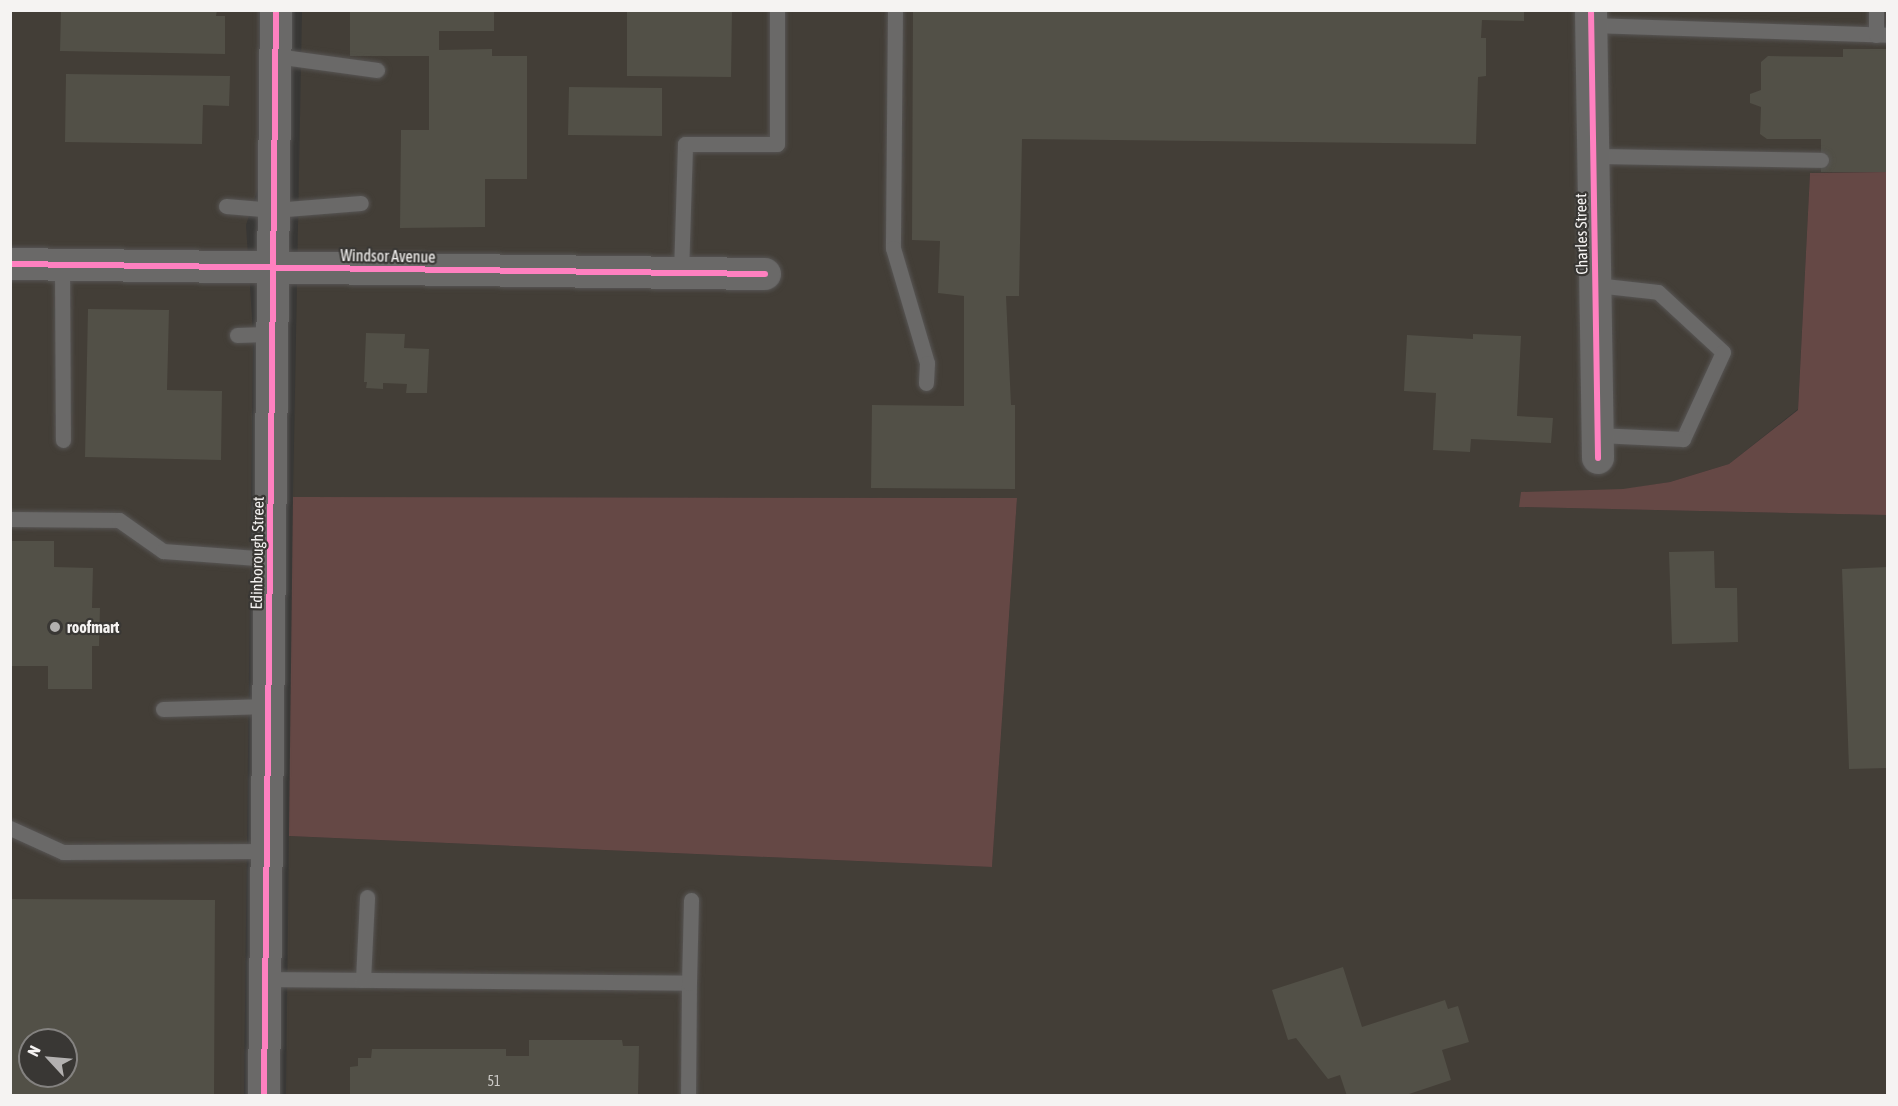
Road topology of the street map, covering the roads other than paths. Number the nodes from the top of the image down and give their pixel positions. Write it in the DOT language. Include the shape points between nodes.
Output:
graph roads {
  1 [pos="276,10"];
  2 [pos="777,10"];
  3 [pos="895,10"];
  4 [pos="1876,10"];
  5 [pos="1591,17"];
  6 [pos="1882,35"];
  7 [pos="276,56"];
  8 [pos="377,70"];
  9 [pos="1593,156"];
  10 [pos="1821,160"];
  11 [pos="361,203"];
  12 [pos="226,206"];
  13 [pos="274,210"];
  14 [pos="10,264"];
  15 [pos="62,264"];
  16 [pos="273,268"];
  17 [pos="681,273"];
  18 [pos="765,274"];
  19 [pos="1596,285"];
  20 [pos="273,334"];
  21 [pos="237,335"];
  22 [pos="926,383"];
  23 [pos="63,440"];
  24 [pos="1598,447"];
  25 [pos="10,519"];
  26 [pos="270,559"];
  27 [pos="269,706"];
  28 [pos="163,709"];
  29 [pos="10,828"];
  30 [pos="267,851"];
  31 [pos="367,897"];
  32 [pos="691,900"];
  33 [pos="266,980"];
  34 [pos="363,980"];
  35 [pos="689,983"];
  36 [pos="264,1095"];
  37 [pos="688,1095"];
  1 -- 7 [label="street, Edinborough Street"];
  2 -- 17 [label="lane" via="777,144 685,144"];
  3 -- 22 [label="lane" via="893,248 927,363"];
  4 -- 6 [label="lane"];
  5 -- 6 [label="lane"];
  5 -- 9 [label="street, Charles Street"];
  7 -- 8 [label="lane"];
  7 -- 13 [label="street, Edinborough Street"];
  9 -- 10 [label="lane"];
  9 -- 19 [label="street, Charles Street"];
  11 -- 13 [label="lane"];
  12 -- 13 [label="lane"];
  13 -- 16 [label="street, Edinborough Street"];
  14 -- 15 [label="street, Windsor Avenue"];
  15 -- 16 [label="street, Windsor Avenue"];
  15 -- 23 [label="lane"];
  16 -- 17 [label="street, Windsor Avenue"];
  16 -- 20 [label="street, Edinborough Street"];
  17 -- 18 [label="street, Windsor Avenue"];
  19 -- 24 [label="street, Charles Street"];
  19 -- 24 [label="lane" via="1658,292 1723,352 1683,439"];
  20 -- 21 [label="lane"];
  20 -- 26 [label="street, Edinborough Street"];
  25 -- 26 [label="lane" via="119,520 163,551"];
  26 -- 27 [label="street, Edinborough Street"];
  27 -- 28 [label="lane"];
  27 -- 30 [label="street, Edinborough Street"];
  29 -- 30 [label="lane" via="63,852"];
  30 -- 33 [label="street, Edinborough Street"];
  31 -- 34 [label="lane"];
  32 -- 35 [label="lane"];
  33 -- 34 [label="lane"];
  33 -- 36 [label="street, Edinborough Street"];
  34 -- 35 [label="lane"];
  35 -- 37 [label="lane"];
}
